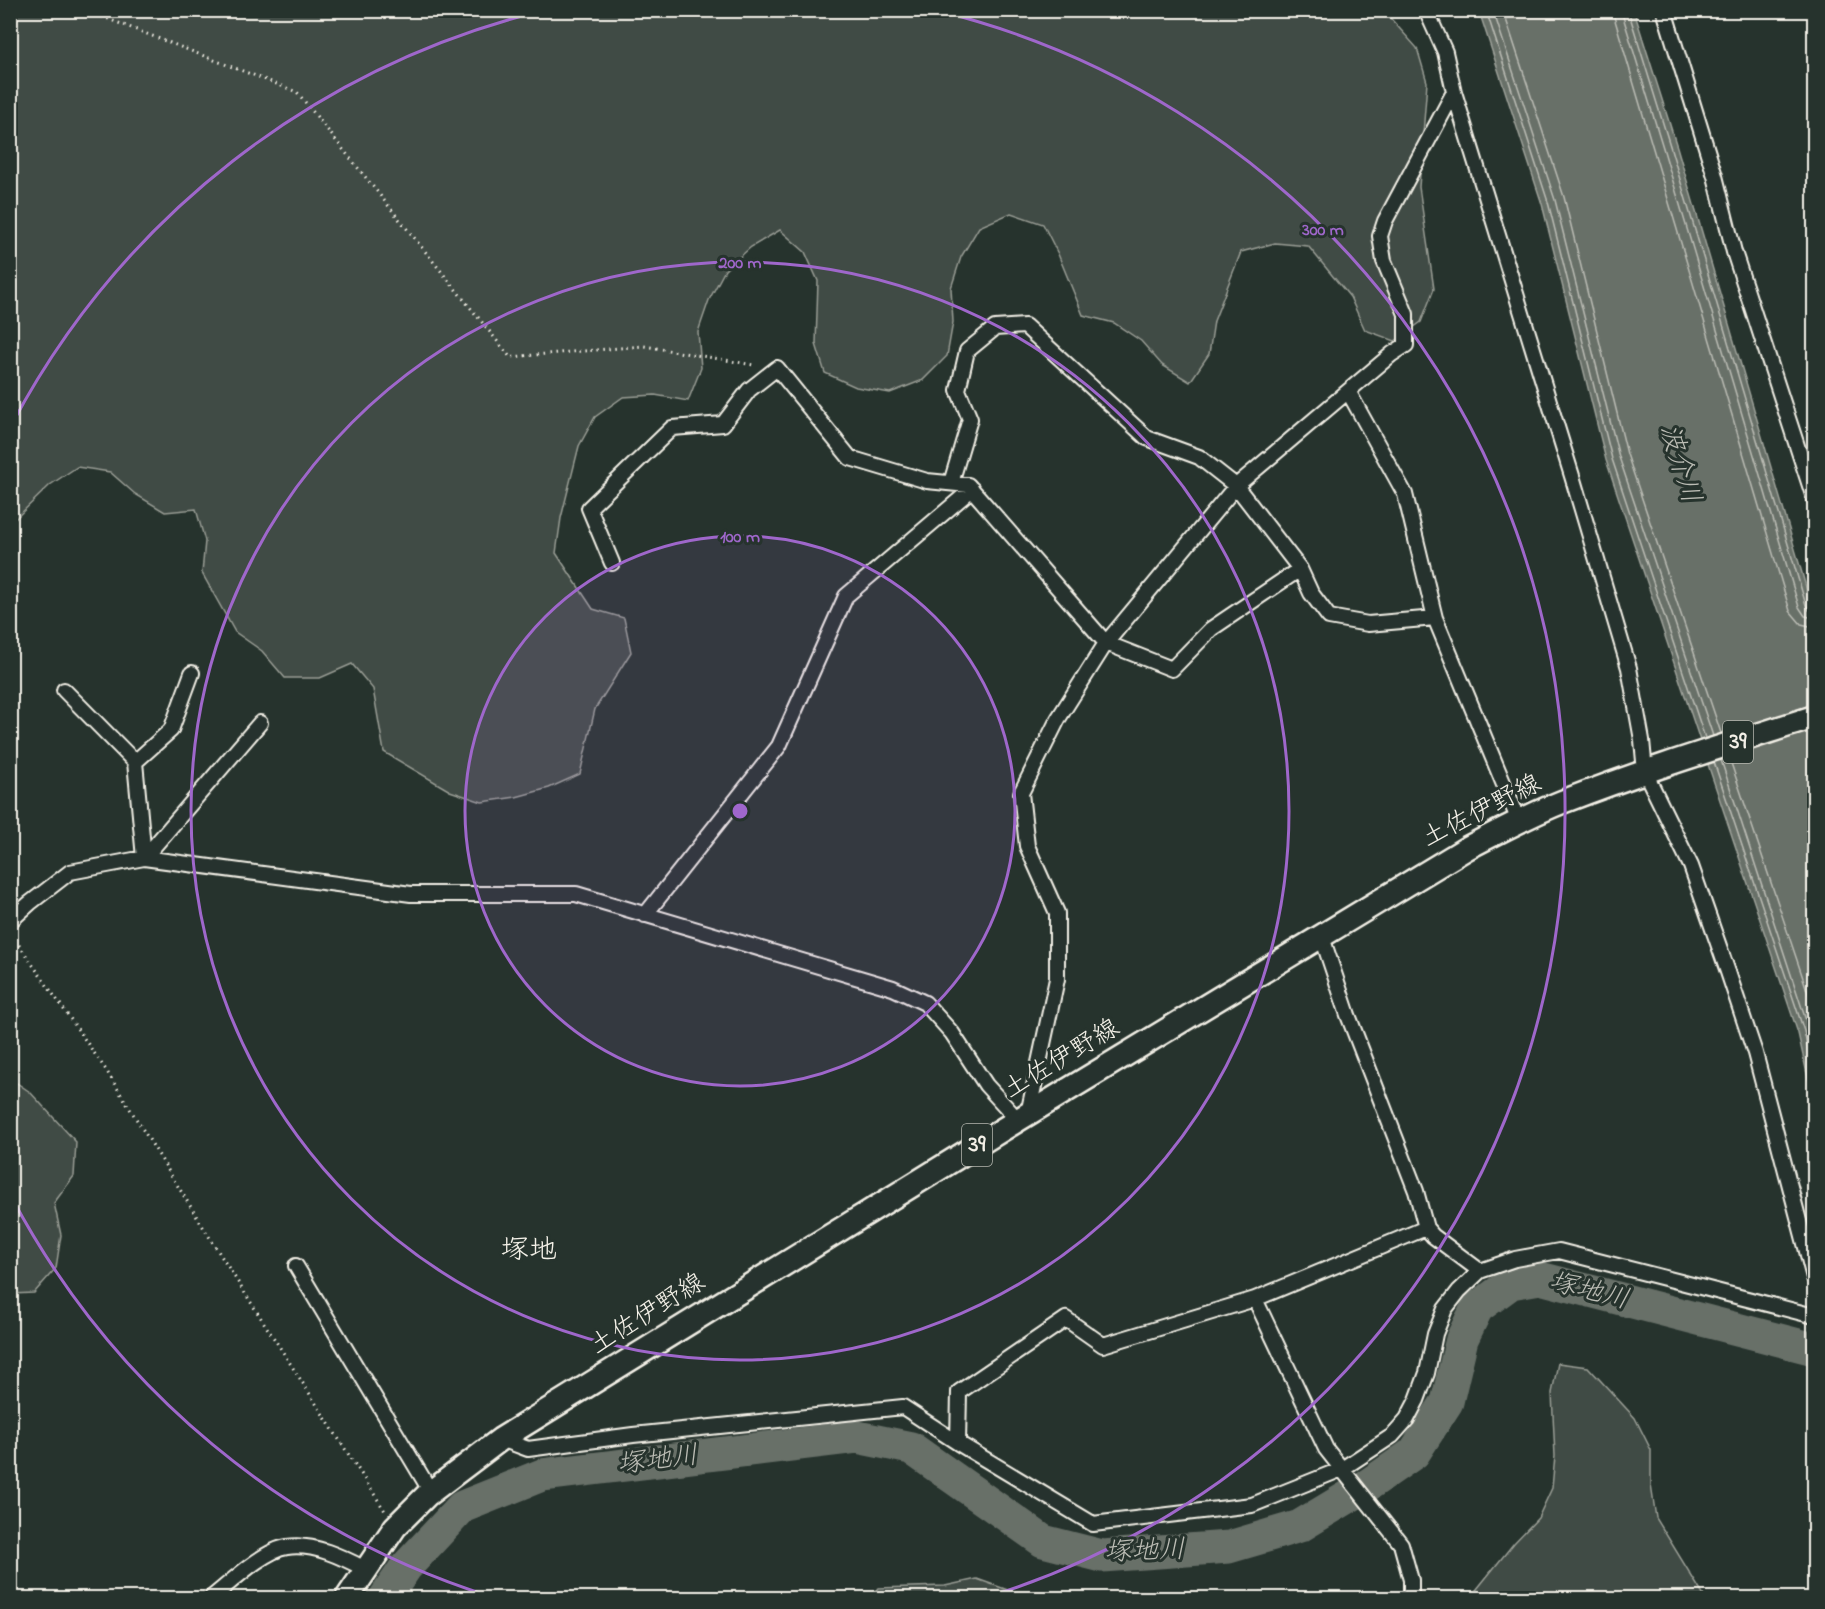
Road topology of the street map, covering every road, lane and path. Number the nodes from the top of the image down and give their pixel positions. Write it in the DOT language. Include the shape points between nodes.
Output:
graph roads {
  1 [pos="85,10"];
  2 [pos="1426,10"];
  3 [pos="1664,10"];
  4 [pos="1454,92"];
  5 [pos="777,368"];
  6 [pos="1348,391"];
  7 [pos="951,483"];
  8 [pos="1236,486"];
  9 [pos="972,489"];
  10 [pos="1815,498"];
  11 [pos="612,563"];
  12 [pos="1300,569"];
  13 [pos="1435,618"];
  14 [pos="1106,643"];
  15 [pos="192,673"];
  16 [pos="64,690"];
  17 [pos="1815,717"];
  18 [pos="260,723"];
  19 [pos="135,762"];
  20 [pos="1654,769"];
  21 [pos="1519,821"];
  22 [pos="144,858"];
  23 [pos="645,915"];
  24 [pos="10,921"];
  25 [pos="10,930"];
  26 [pos="1322,937"];
  27 [pos="1023,1117"];
  28 [pos="1426,1228"];
  29 [pos="296,1266"];
  30 [pos="1480,1271"];
  31 [pos="1815,1278"];
  32 [pos="1255,1299"];
  33 [pos="1815,1316"];
  34 [pos="501,1439"];
  35 [pos="958,1443"];
  36 [pos="1342,1469"];
  37 [pos="431,1492"];
  38 [pos="395,1527"];
  39 [pos="365,1569"];
  40 [pos="355,1596"];
  41 [pos="211,1599"];
  42 [pos="1411,1599"];
  1 -- 5 [label="path" via="297,92 510,357 644,346"];
  2 -- 4 [label="street" via="1444,52"];
  3 -- 10 [label="street" via="1734,252"];
  4 -- 6 [label="street" via="1380,236 1384,261 1406,315 1406,345"];
  4 -- 20 [label="street" via="1629,668 1642,740"];
  5 -- 7 [label="street" via="850,458 927,481"];
  5 -- 11 [label="street" via="749,390 723,424 672,428 589,508"];
  6 -- 8 [label="street"];
  6 -- 13 [label="street" via="1405,494"];
  7 -- 8 [label="street" via="970,419 958,390 967,351 995,328 1025,326 1148,438 1199,457"];
  7 -- 9 [label="street"];
  8 -- 12 [label="street"];
  8 -- 14 [label="street"];
  9 -- 14 [label="street"];
  9 -- 23 [label="street" via="846,596 779,746"];
  12 -- 13 [label="street" via="1329,617 1368,624"];
  12 -- 14 [label="street" via="1211,629 1172,669"];
  13 -- 21 [label="street"];
  14 -- 27 [label="street" via="1058,719 1022,793 1027,846 1057,913 1057,979"];
  15 -- 19 [label="street" via="171,730"];
  16 -- 19 [label="street"];
  17 -- 20 [label="main road, 土佐伊野線 / 39"];
  18 -- 22 [label="street"];
  19 -- 22 [label="street"];
  20 -- 21 [label="main road, 土佐伊野線 / 39"];
  20 -- 31 [label="street" via="1755,1053"];
  21 -- 26 [label="main road, 土佐伊野線 / 39" via="1467,848"];
  22 -- 23 [label="street" via="411,894 576,894"];
  22 -- 24 [label="street" via="70,872"];
  23 -- 27 [label="street" via="893,988 925,1003 952,1033 986,1085"];
  25 -- 38 [label="path" via="106,1070"];
  26 -- 27 [label="main road, 土佐伊野線 / 39"];
  26 -- 28 [label="street" via="1416,1191"];
  27 -- 34 [label="main road, 土佐伊野線 / 39"];
  28 -- 30 [label="street"];
  28 -- 32 [label="street"];
  29 -- 37 [label="street"];
  30 -- 33 [label="street" via="1515,1259 1559,1251"];
  30 -- 36 [label="street" via="1445,1309 1427,1373 1407,1419 1392,1436"];
  32 -- 35 [label="street" via="1103,1345 1066,1319 959,1392"];
  32 -- 36 [label="street" via="1326,1449"];
  34 -- 35 [label="street" via="528,1449 903,1407"];
  34 -- 37 [label="main road, 土佐伊野線 / 39"];
  35 -- 36 [label="street" via="1093,1524 1252,1505"];
  36 -- 42 [label="street" via="1401,1544 1411,1580"];
  37 -- 38 [label="main road, 土佐伊野線 / 39"];
  38 -- 39 [label="main road, 土佐伊野線 / 39"];
  39 -- 40 [label="main road, 土佐伊野線 / 39"];
  39 -- 41 [label="street" via="313,1547 285,1547 258,1561"];
}
